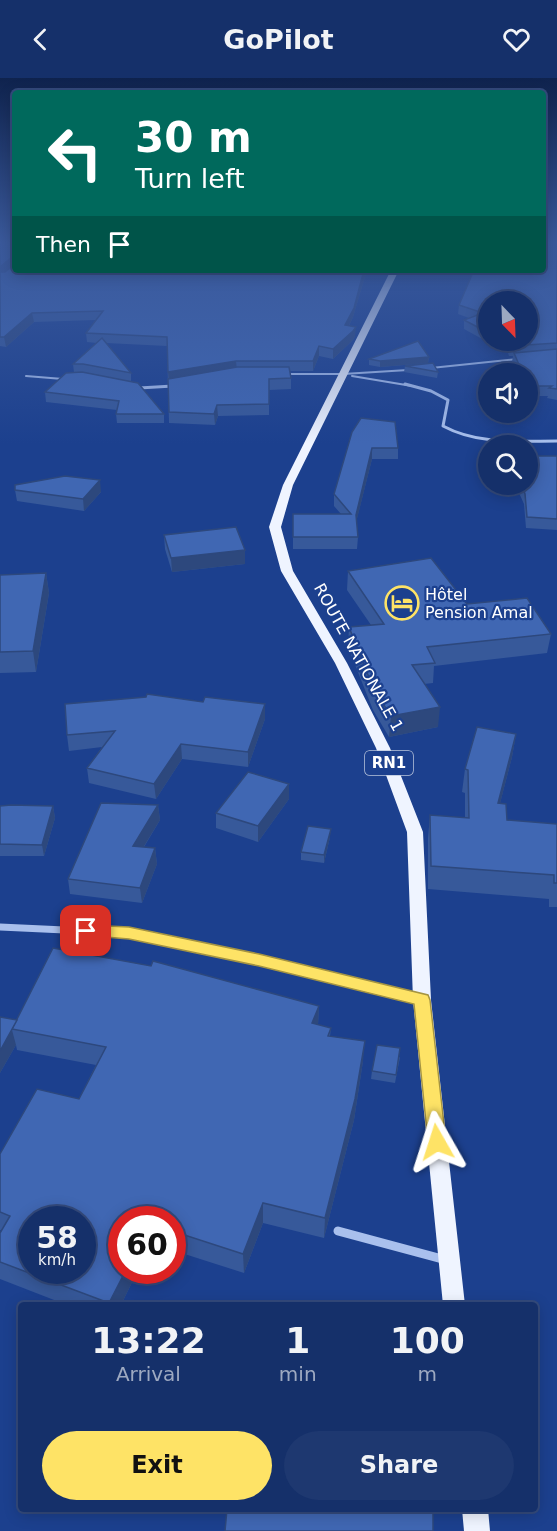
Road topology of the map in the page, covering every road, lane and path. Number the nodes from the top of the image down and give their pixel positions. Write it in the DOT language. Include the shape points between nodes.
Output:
graph roads {
  1 [pos="376,309"];
  2 [pos="528,358"];
  3 [pos="421,369"];
  4 [pos="410,370"];
  5 [pos="284,374"];
  6 [pos="343,374"];
  7 [pos="26,376"];
  8 [pos="64,379"];
  9 [pos="175,386"];
  10 [pos="130,387"];
  11 [pos="557,441"];
  12 [pos="0,927"];
  13 [pos="422,1000"];
  14 [pos="338,1230"];
  15 [pos="449,1261"];
  16 [pos="454,1302"];
  17 [pos="475,1512"];
  18 [pos="477,1531"];
  1 -- 6 [label="main road, ROUTE NATIONALE 1 / RN1"];
  2 -- 3 [label="lane"];
  4 -- 6 [label="lane"];
  5 -- 6 [label="lane"];
  6 -- 11 [label="lane" via="444,395 448,400 443,426 452,432 468,437"];
  6 -- 13 [label="main road, ROUTE NATIONALE 1 / RN1" via="288,486 275,527 287,571 341,663 383,748 415,832"];
  7 -- 8 [label="lane"];
  9 -- 10 [label="lane"];
  12 -- 13 [label="street" via="129,933"];
  13 -- 15 [label="main road, ROUTE NATIONALE 1 / RN1"];
  14 -- 15 [label="street"];
  15 -- 16 [label="main road, ROUTE NATIONALE 1 / RN1"];
  17 -- 18 [label="main road"];
}
